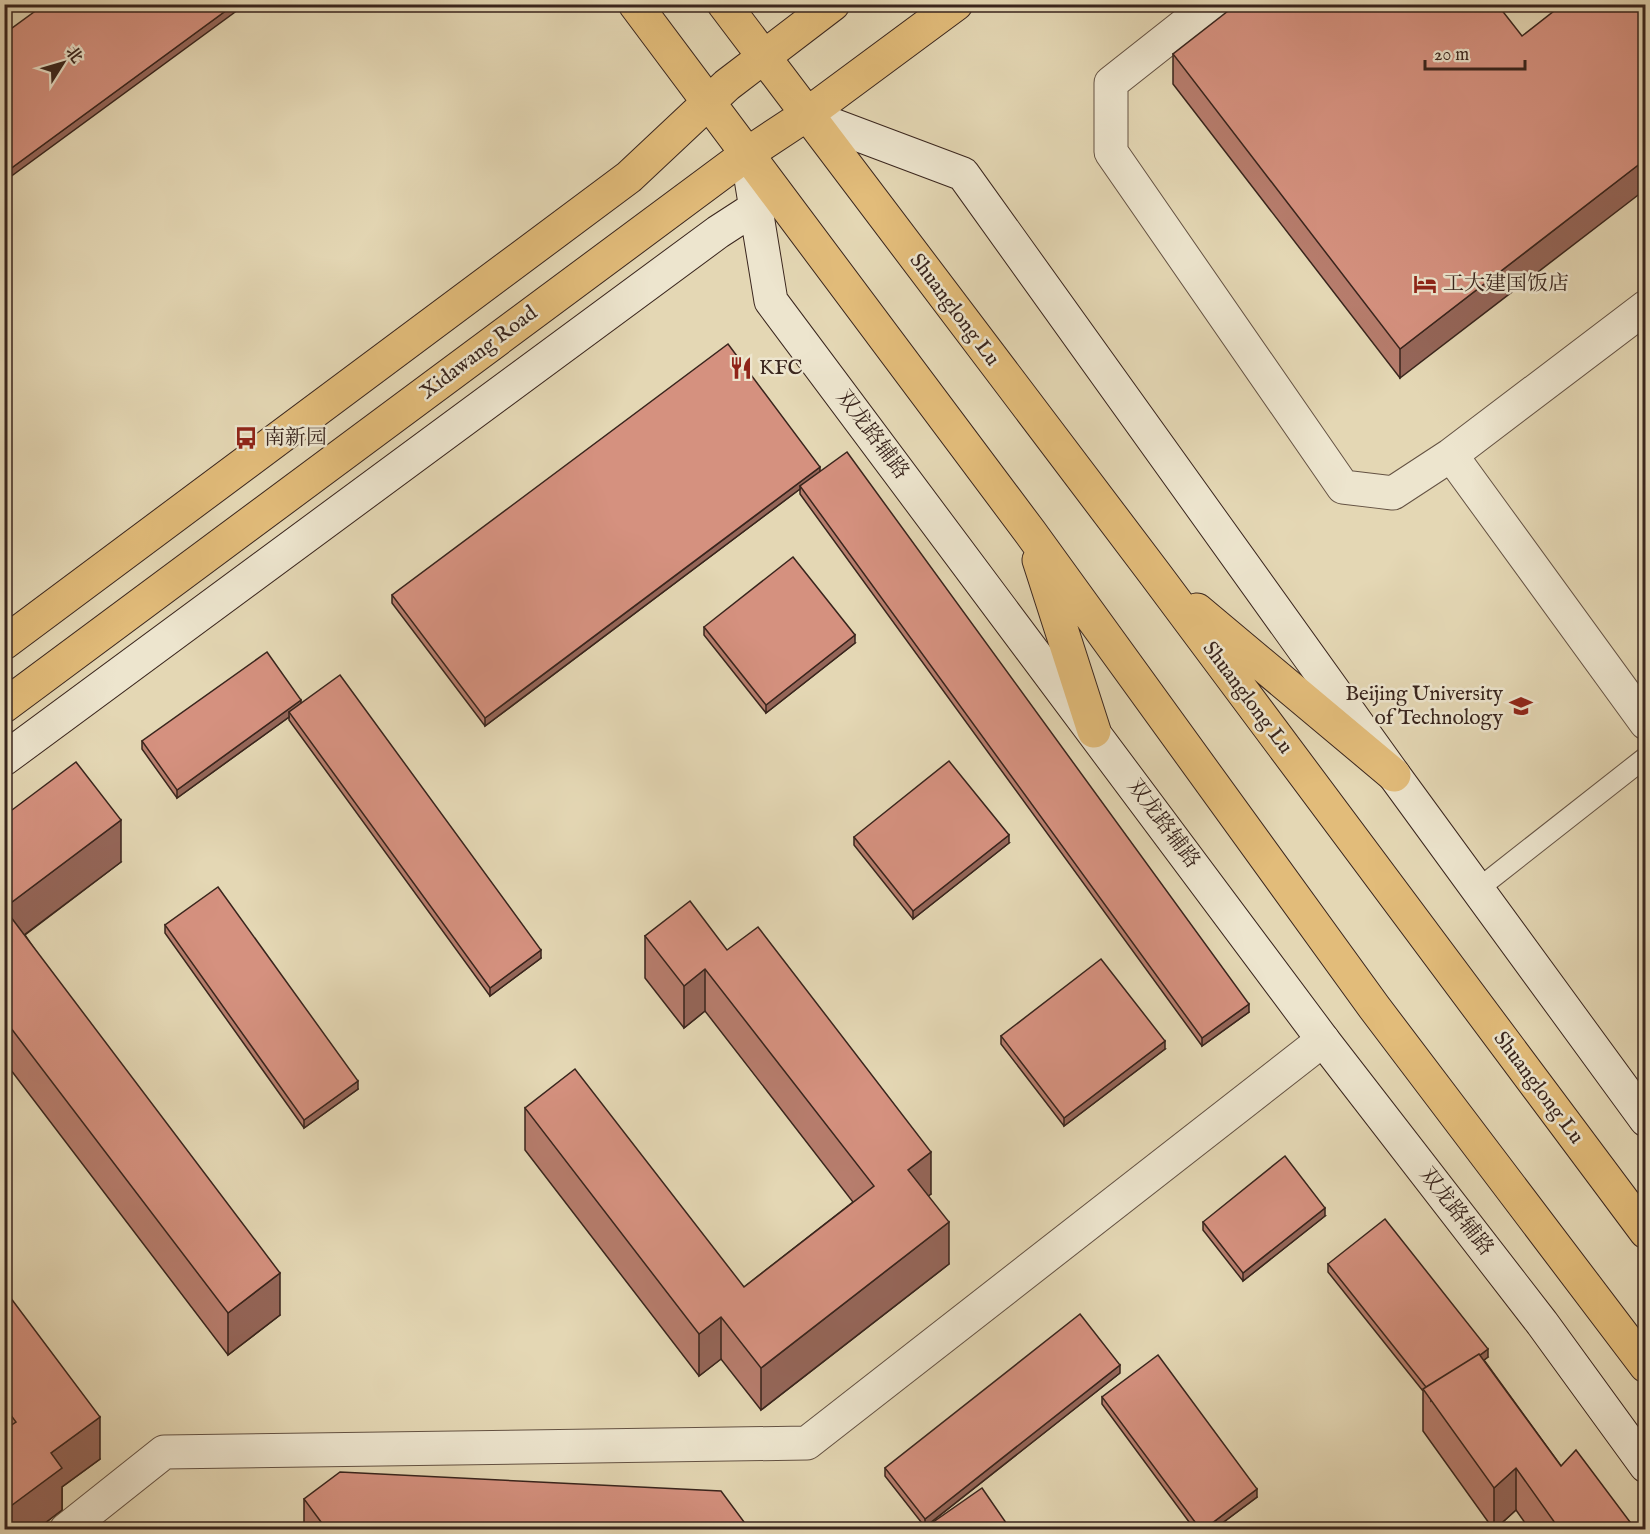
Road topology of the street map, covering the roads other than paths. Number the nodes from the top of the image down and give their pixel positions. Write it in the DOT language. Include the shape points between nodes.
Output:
graph roads {
  1 [pos="635,4"];
  2 [pos="724,4"];
  3 [pos="832,4"];
  4 [pos="956,4"];
  5 [pos="1211,4"];
  6 [pos="763,56"];
  7 [pos="709,103"];
  8 [pos="806,116"];
  9 [pos="747,154"];
  10 [pos="766,201"];
  11 [pos="1646,307"];
  12 [pos="1451,454"];
  13 [pos="1030,532"];
  14 [pos="1155,574"];
  15 [pos="4,642"];
  16 [pos="4,706"];
  17 [pos="1646,723"];
  18 [pos="1094,731"];
  19 [pos="1646,758"];
  20 [pos="4,759"];
  21 [pos="1394,775"];
  22 [pos="1478,889"];
  23 [pos="1323,1040"];
  24 [pos="1646,1120"];
  25 [pos="1646,1232"];
  26 [pos="1646,1366"];
  27 [pos="1646,1466"];
  28 [pos="66,1530"];
  1 -- 7 [label="main road"];
  2 -- 6 [label="main road, Shuanglong Lu"];
  3 -- 6 [label="main road"];
  4 -- 8 [label="main road, Xidawang Road"];
  5 -- 12 [label="main road" via="1111,82 1111,152 1343,486 1393,492"];
  6 -- 7 [label="main road"];
  6 -- 8 [label="main road, Shuanglong Lu"];
  7 -- 9 [label="main road"];
  7 -- 15 [label="main road" via="629,177"];
  8 -- 9 [label="main road, Xidawang Road"];
  8 -- 14 [label="main road, Shuanglong Lu"];
  8 -- 21 [label="main road" via="963,174"];
  9 -- 10 [label="main road"];
  9 -- 16 [label="main road, Xidawang Road"];
  10 -- 13 [label="main road"];
  10 -- 18 [label="main road, 双龙路辅路" via="771,301"];
  10 -- 20 [label="main road" via="718,232"];
  11 -- 12 [label="main road"];
  12 -- 17 [label="main road"];
  13 -- 18 [label="main road"];
  13 -- 26 [label="main road" via="1374,1006"];
  14 -- 21 [label="main road"];
  14 -- 25 [label="main road, Shuanglong Lu"];
  18 -- 23 [label="main road, 双龙路辅路"];
  19 -- 22 [label="lane"];
  21 -- 22 [label="main road"];
  22 -- 24 [label="main road"];
  23 -- 27 [label="main road, 双龙路辅路" via="1542,1323"];
  23 -- 28 [label="main road" via="807,1443 164,1452"];
}
